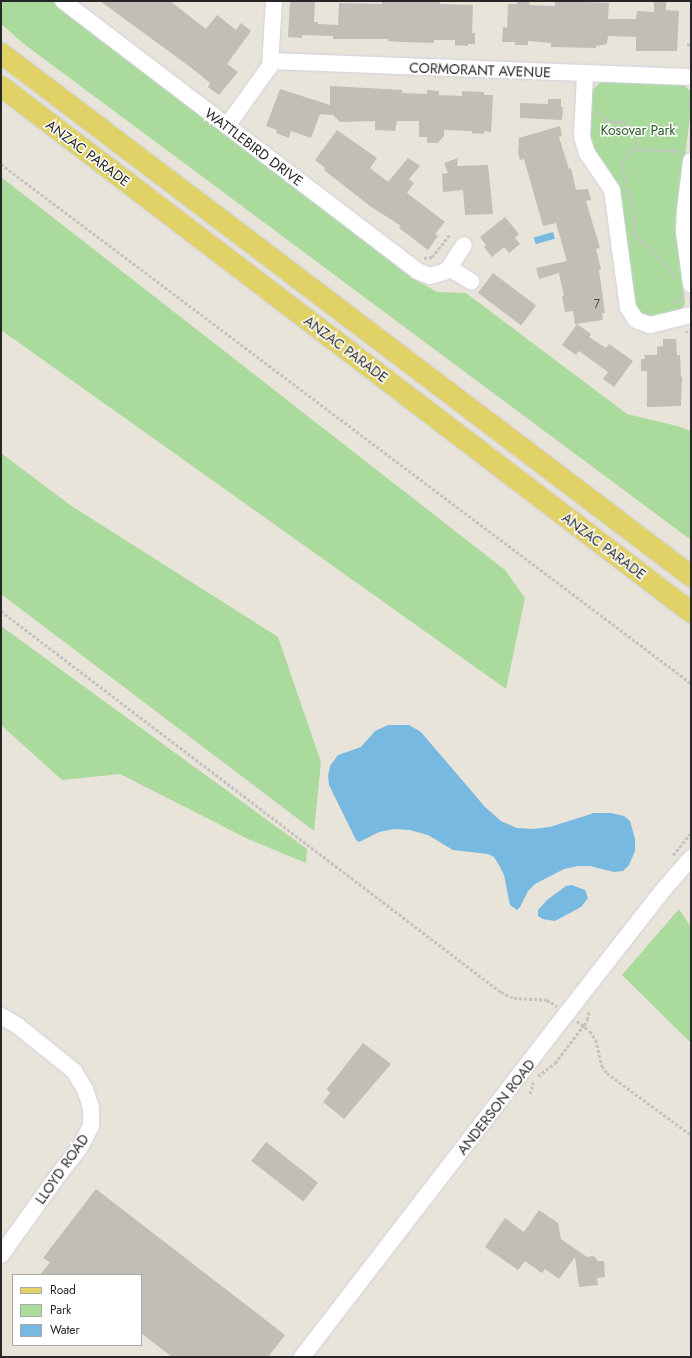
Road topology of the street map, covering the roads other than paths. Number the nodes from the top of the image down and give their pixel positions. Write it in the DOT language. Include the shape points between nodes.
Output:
graph roads {
  1 [pos="63,1"];
  2 [pos="274,1"];
  3 [pos="1,53"];
  4 [pos="272,60"];
  5 [pos="585,74"];
  6 [pos="690,76"];
  7 [pos="1,86"];
  8 [pos="227,126"];
  9 [pos="687,156"];
  10 [pos="464,245"];
  11 [pos="449,268"];
  12 [pos="471,281"];
  13 [pos="684,286"];
  14 [pos="691,315"];
  15 [pos="691,576"];
  16 [pos="691,612"];
  17 [pos="691,858"];
  18 [pos="1,1016"];
  19 [pos="1,1255"];
  20 [pos="302,1357"];
  1 -- 8 [label="street, WATTLEBIRD DRIVE"];
  2 -- 4 [label="street"];
  3 -- 15 [label="main road, ANZAC PARADE"];
  4 -- 5 [label="street, CORMORANT AVENUE"];
  4 -- 8 [label="street" via="267,73"];
  5 -- 6 [label="street, CORMORANT AVENUE"];
  5 -- 14 [label="street" via="582,137 586,153 612,190 628,308 634,317 653,325"];
  7 -- 16 [label="main road, ANZAC PARADE"];
  8 -- 11 [label="street, WATTLEBIRD DRIVE" via="417,272 433,276"];
  9 -- 13 [label="street"];
  10 -- 11 [label="street"];
  11 -- 12 [label="street"];
  17 -- 20 [label="street, ANDERSON ROAD" via="654,902"];
  18 -- 19 [label="street, LLOYD ROAD" via="18,1026 74,1071 85,1089 91,1107 91,1126 81,1146"];
}
